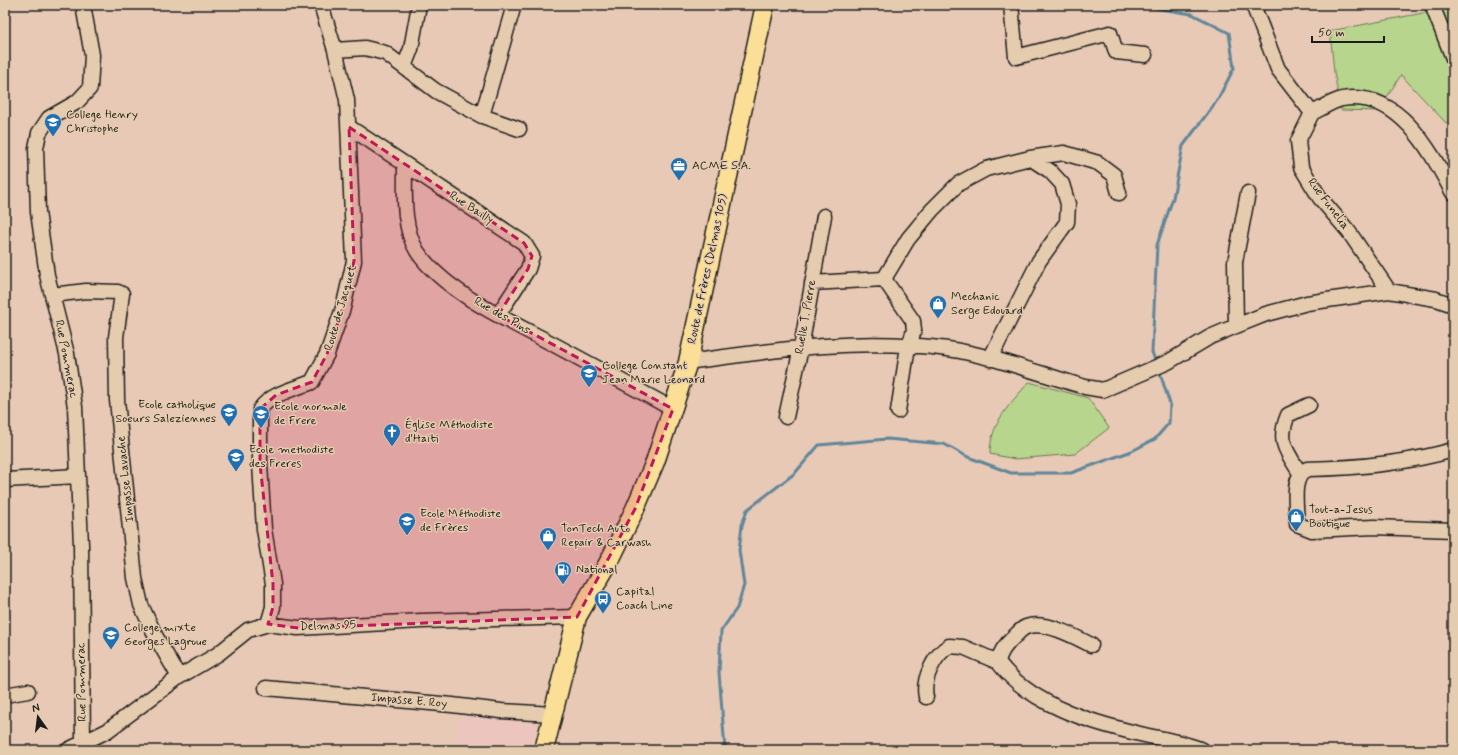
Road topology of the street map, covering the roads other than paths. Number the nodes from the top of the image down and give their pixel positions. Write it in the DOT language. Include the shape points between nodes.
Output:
graph roads {
  1 [pos="83,5"];
  2 [pos="321,5"];
  3 [pos="419,5"];
  4 [pos="514,5"];
  5 [pos="765,5"];
  6 [pos="1011,5"];
  7 [pos="1253,5"];
  8 [pos="1432,5"];
  9 [pos="335,50"];
  10 [pos="1145,56"];
  11 [pos="1453,58"];
  12 [pos="404,67"];
  13 [pos="1312,113"];
  14 [pos="482,116"];
  15 [pos="349,127"];
  16 [pos="519,129"];
  17 [pos="1030,158"];
  18 [pos="405,165"];
  19 [pos="1119,193"];
  20 [pos="1248,193"];
  21 [pos="1453,193"];
  22 [pos="824,216"];
  23 [pos="884,279"];
  24 [pos="812,283"];
  25 [pos="1388,291"];
  26 [pos="52,295"];
  27 [pos="1453,305"];
  28 [pos="498,315"];
  29 [pos="1236,326"];
  30 [pos="910,346"];
  31 [pos="801,348"];
  32 [pos="990,359"];
  33 [pos="688,362"];
  34 [pos="1309,405"];
  35 [pos="673,409"];
  36 [pos="898,411"];
  37 [pos="786,417"];
  38 [pos="1453,450"];
  39 [pos="1300,473"];
  40 [pos="78,476"];
  41 [pos="5,480"];
  42 [pos="1453,530"];
  43 [pos="577,617"];
  44 [pos="268,624"];
  45 [pos="1091,645"];
  46 [pos="998,662"];
  47 [pos="179,677"];
  48 [pos="266,688"];
  49 [pos="28,691"];
  50 [pos="5,695"];
  51 [pos="926,697"];
  52 [pos="553,714"];
  53 [pos="83,742"];
  54 [pos="68,750"];
  55 [pos="544,750"];
  56 [pos="1202,750"];
  1 -- 26 [label="street, Rue Pommerac" via="92,55 90,88 77,102 48,118 36,148 38,212"];
  2 -- 9 [label="street, Route de Jacquet"];
  3 -- 12 [label="street" via="411,49"];
  4 -- 14 [label="street"];
  5 -- 33 [label="main road, Route de Frères (Delmas 105)"];
  6 -- 10 [label="street" via="1016,57 1110,33 1116,52"];
  7 -- 13 [label="street" via="1278,69"];
  8 -- 11 [label="street"];
  9 -- 12 [label="street" via="365,48 385,53"];
  9 -- 15 [label="street, Route de Jacquet" via="347,100"];
  12 -- 14 [label="street" via="436,91"];
  13 -- 21 [label="street" via="1342,99 1370,99 1399,114 1433,155"];
  13 -- 25 [label="street, Rue Funelia" via="1298,141 1302,167 1320,198 1349,232"];
  14 -- 16 [label="street"];
  15 -- 18 [label="street, Rue Bailly"];
  15 -- 44 [label="street, Route de Jacquet" via="354,261 343,308 328,354 312,382 276,395 260,409 264,530 273,584 273,607"];
  17 -- 19 [label="street" via="1064,153 1098,163 1114,175"];
  17 -- 23 [label="street" via="986,169 958,184 908,238"];
  17 -- 32 [label="street" via="1050,171 1062,184 1068,204 1067,222 1039,261"];
  18 -- 28 [label="street, Rue des Pins" via="408,226 416,250 449,284"];
  18 -- 28 [label="street, Rue Bailly" via="524,243 528,249 532,256 528,269"];
  20 -- 29 [label="street" via="1235,262"];
  22 -- 24 [label="street, Ruelle T. Pierre"];
  23 -- 24 [label="street"];
  23 -- 30 [label="street" via="914,321"];
  24 -- 31 [label="street, Ruelle T. Pierre"];
  25 -- 27 [label="street" via="1436,299"];
  25 -- 29 [label="street" via="1307,303 1266,314"];
  26 -- 40 [label="street, Rue Pommerac" via="67,354 75,406"];
  26 -- 47 [label="street, Impasse Lavache" via="86,291 122,294 116,337 117,400 135,578 141,605 156,638"];
  28 -- 35 [label="street, Rue des Pins"];
  29 -- 32 [label="street" via="1168,362 1103,390"];
  30 -- 31 [label="street" via="855,345"];
  30 -- 32 [label="street" via="948,349"];
  30 -- 36 [label="street"];
  31 -- 33 [label="street"];
  31 -- 37 [label="street, Ruelle T. Pierre"];
  33 -- 35 [label="main road, Route de Frères (Delmas 105)"];
  34 -- 39 [label="street" via="1288,415 1283,426 1284,448"];
  35 -- 43 [label="main road, Route de Frères (Delmas 105)" via="635,510"];
  38 -- 39 [label="street" via="1427,458 1386,465 1307,469"];
  39 -- 42 [label="street" via="1296,481 1297,524 1312,530 1374,527"];
  40 -- 41 [label="street"];
  40 -- 53 [label="street, Rue Pommerac"];
  43 -- 44 [label="street, Delmas 95" via="421,621 298,628"];
  43 -- 52 [label="main road, Route de Frères (Delmas 105)"];
  44 -- 47 [label="street, Delmas 95" via="248,630 218,654"];
  45 -- 46 [label="street" via="1065,632 1048,627 1029,626 1003,648"];
  46 -- 51 [label="street" via="963,647 949,646 943,649 928,674 924,686"];
  46 -- 56 [label="street" via="1015,681 1064,712"];
  47 -- 53 [label="street, Delmas 95" via="107,731"];
  48 -- 52 [label="street, Impasse E. Roy"];
  49 -- 50 [label="street"];
  52 -- 55 [label="main road, Route de Frères (Delmas 105)"];
  53 -- 54 [label="street, Delmas 95"];
}
